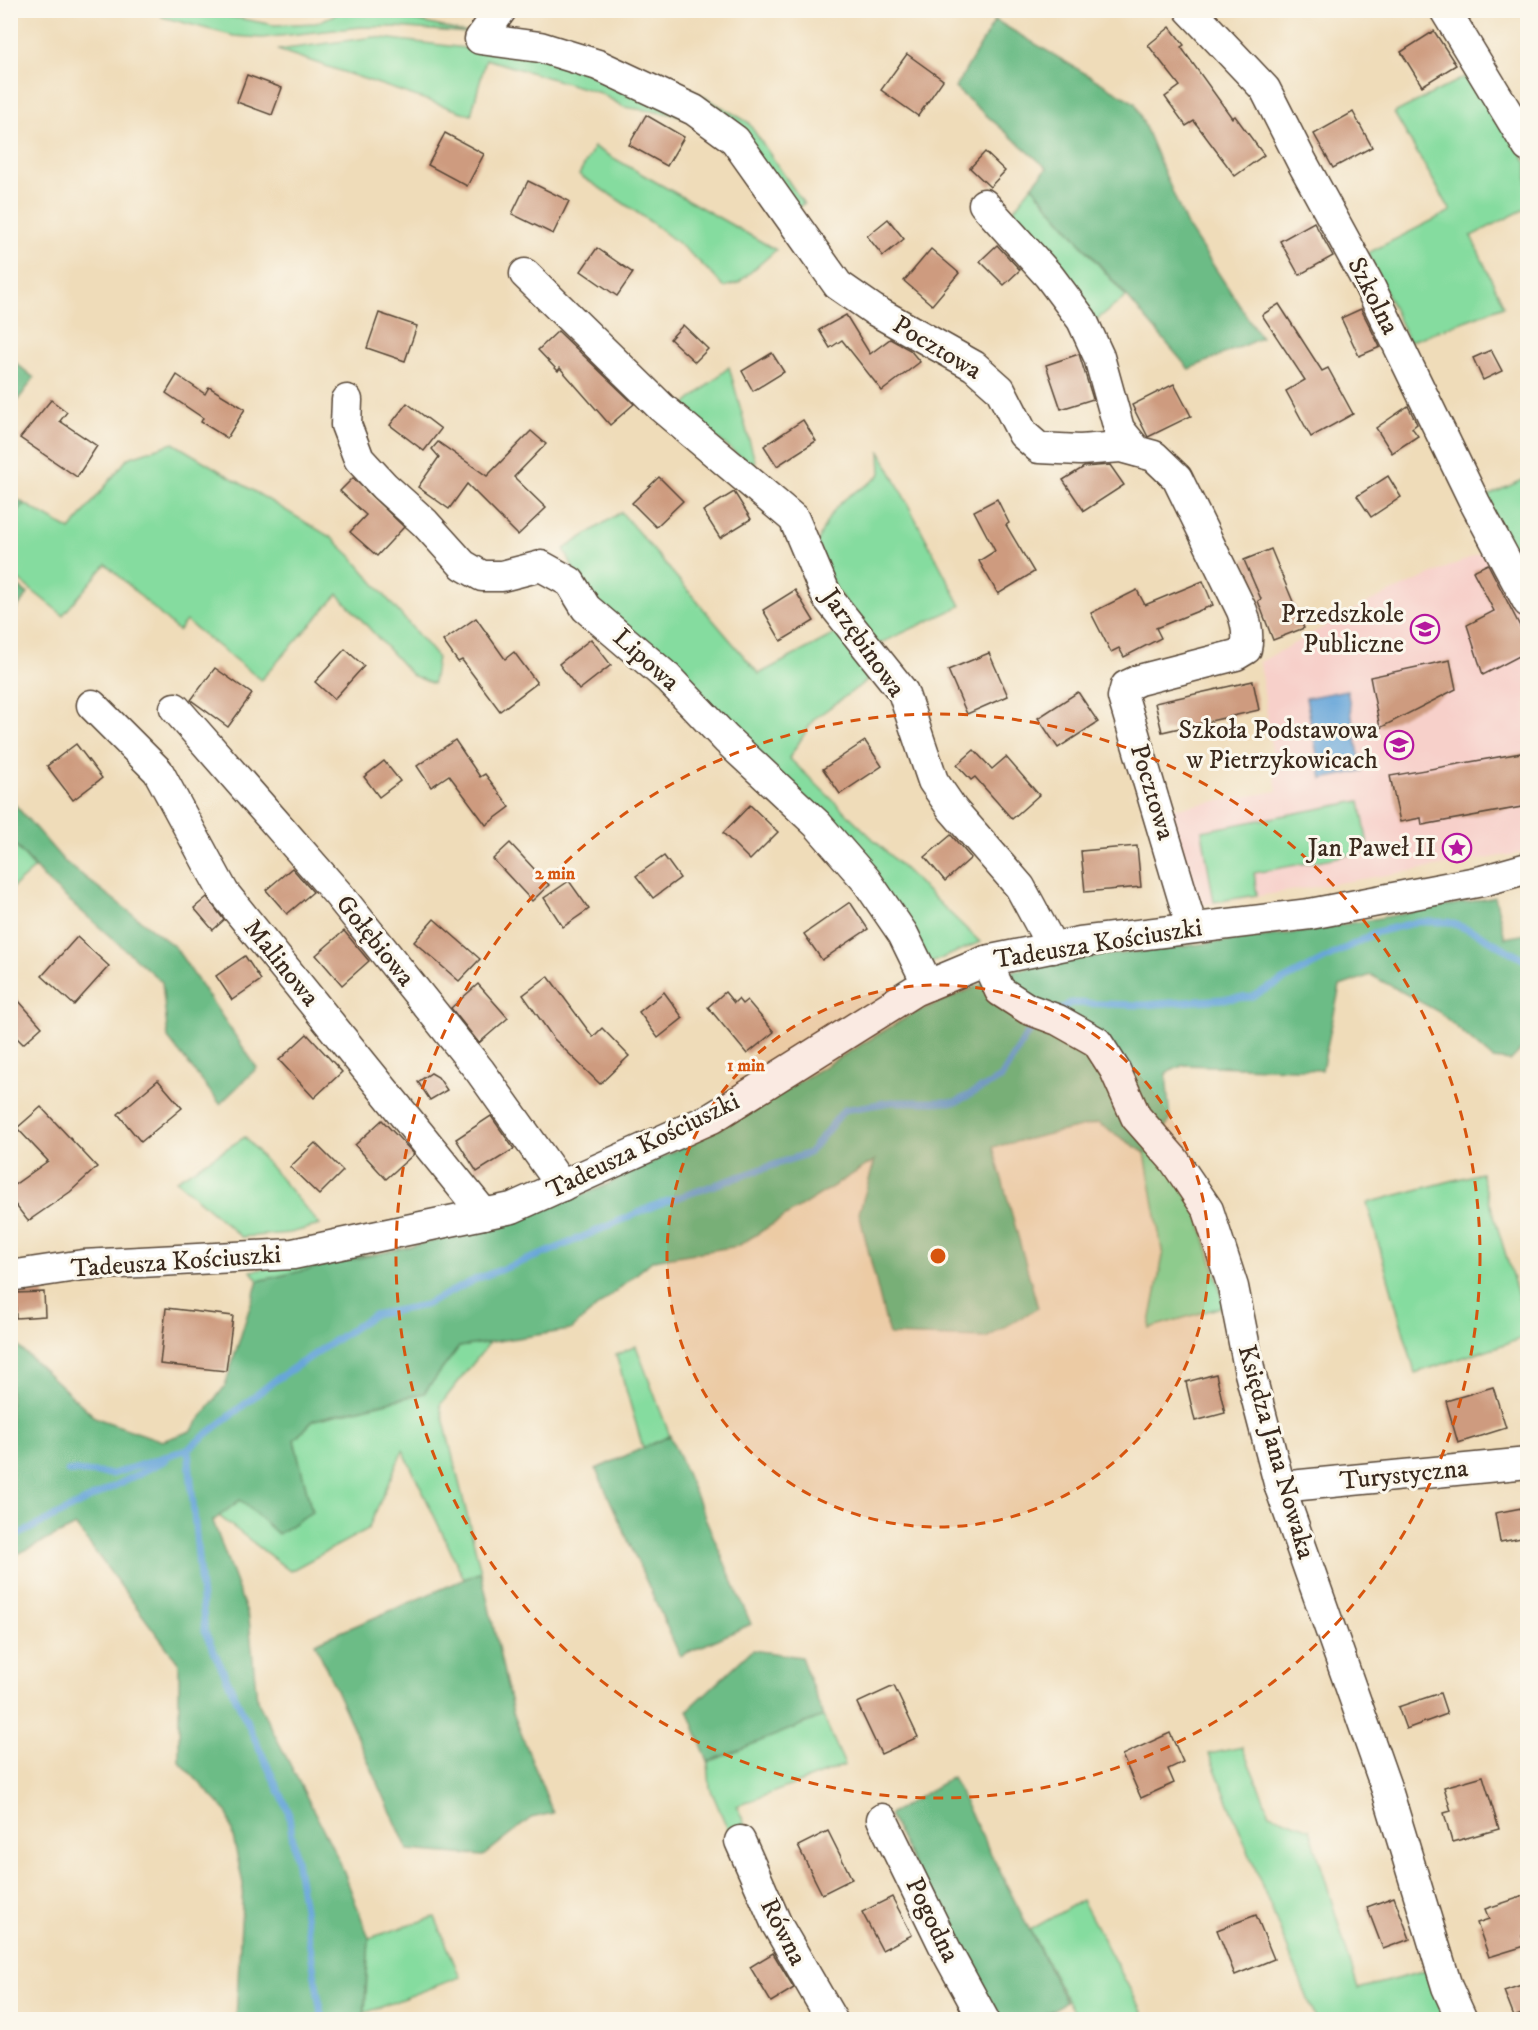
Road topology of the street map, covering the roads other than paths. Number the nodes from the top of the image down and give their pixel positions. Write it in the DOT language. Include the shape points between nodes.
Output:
graph roads {
  1 [pos="501,10"];
  2 [pos="1190,10"];
  3 [pos="1446,10"];
  4 [pos="1527,147"];
  5 [pos="984,204"];
  6 [pos="525,274"];
  7 [pos="347,400"];
  8 [pos="1137,451"];
  9 [pos="1527,602"];
  10 [pos="92,705"];
  11 [pos="175,708"];
  12 [pos="1527,868"];
  13 [pos="1192,928"];
  14 [pos="1053,948"];
  15 [pos="986,961"];
  16 [pos="928,985"];
  17 [pos="562,1186"];
  18 [pos="484,1214"];
  19 [pos="10,1276"];
  20 [pos="1527,1463"];
  21 [pos="1280,1487"];
  22 [pos="882,1818"];
  23 [pos="740,1841"];
  24 [pos="832,2019"];
  25 [pos="984,2019"];
  26 [pos="1462,2019"];
  1 -- 8 [label="street, Pocztowa" via="480,39 540,47 598,65 694,110 735,140 838,285 874,310 974,366 999,389 1023,434 1039,448 1121,447"];
  2 -- 9 [label="street, Szkolna" via="1265,89 1368,283"];
  3 -- 4 [label="street"];
  5 -- 8 [label="street" via="1049,276 1082,320 1099,357 1119,429"];
  6 -- 14 [label="street, Jarzębinowa" via="662,407 794,519 827,597 903,692 933,782 1020,887"];
  7 -- 16 [label="street, Lipowa" via="346,425 359,459 463,565 482,576 502,576 541,566 570,582 586,608 669,678 726,739 817,824 872,889 903,934"];
  8 -- 13 [label="street, Pocztowa" via="1154,456 1177,478 1247,624 1246,649 1236,655 1139,680 1126,686 1122,697"];
  10 -- 18 [label="street, Malinowa" via="159,771 224,893"];
  11 -- 17 [label="street, Gołębiowa" via="338,894 480,1071"];
  12 -- 13 [label="street, Tadeusza Kościuszki" via="1482,881 1310,914"];
  13 -- 14 [label="street, Tadeusza Kościuszki"];
  14 -- 15 [label="street, Tadeusza Kościuszki"];
  15 -- 16 [label="street, Tadeusza Kościuszki"];
  15 -- 21 [label="street, Księdza Jana Nowaka" via="1000,991 1097,1042 1115,1070 1136,1117 1174,1160 1208,1210 1233,1287"];
  16 -- 17 [label="street, Tadeusza Kościuszki" via="712,1118"];
  17 -- 18 [label="street, Tadeusza Kościuszki" via="512,1208"];
  18 -- 19 [label="street, Tadeusza Kościuszki" via="293,1254 83,1265"];
  20 -- 21 [label="street, Turystyczna"];
  21 -- 26 [label="street, Księdza Jana Nowaka" via="1387,1790 1447,1987"];
  22 -- 25 [label="street, Pogodna"];
  23 -- 24 [label="street, Równa" via="777,1925"];
}
